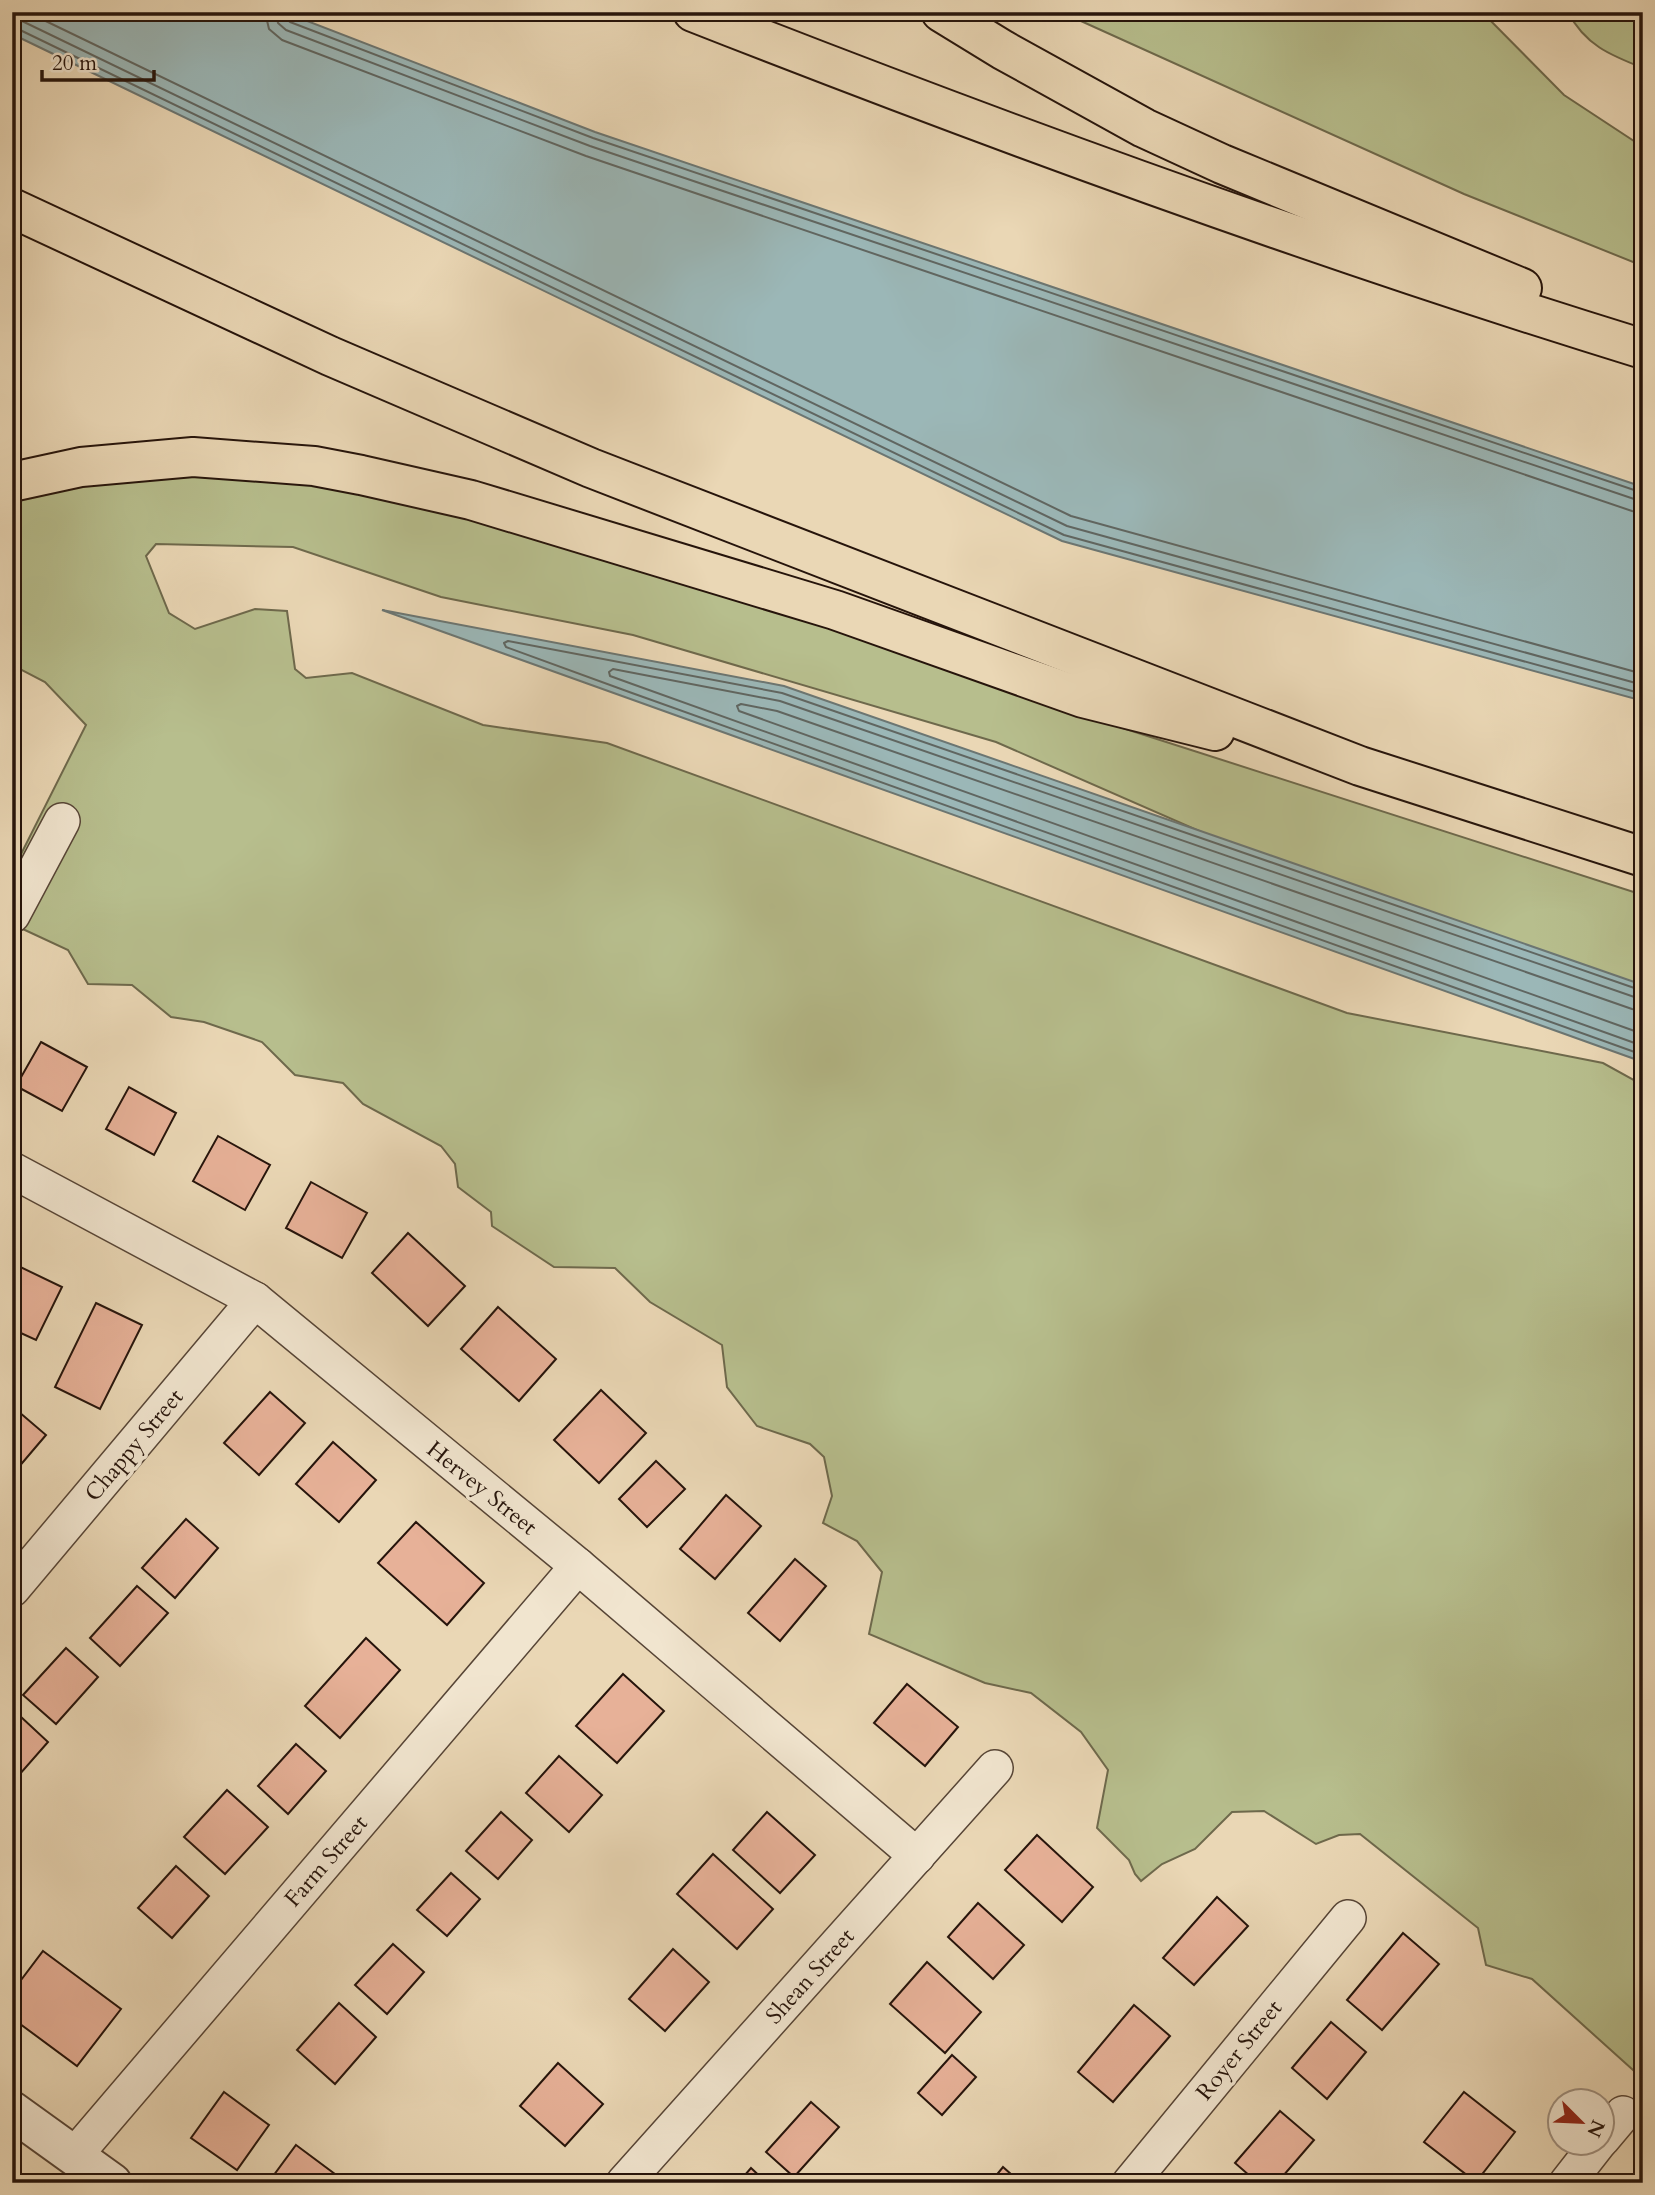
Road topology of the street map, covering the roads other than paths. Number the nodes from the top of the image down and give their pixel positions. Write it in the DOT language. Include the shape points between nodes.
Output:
graph roads {
  1 [pos="693,12"];
  2 [pos="942,12"];
  3 [pos="12,208"];
  4 [pos="1643,340"];
  5 [pos="1643,349"];
  6 [pos="12,482"];
  7 [pos="1360,766"];
  8 [pos="62,821"];
  9 [pos="1643,857"];
  10 [pos="12,915"];
  11 [pos="12,1170"];
  12 [pos="255,1300"];
  13 [pos="578,1566"];
  14 [pos="12,1589"];
  15 [pos="995,1768"];
  16 [pos="917,1856"];
  17 [pos="1348,1918"];
  18 [pos="12,2111"];
  19 [pos="74,2156"];
  20 [pos="1589,2156"];
  21 [pos="112,2183"];
  22 [pos="624,2183"];
  23 [pos="1130,2183"];
  24 [pos="1567,2183"];
  1 -- 5 [label="highway" via="1199,203"];
  2 -- 4 [label="highway" via="1144,128"];
  3 -- 7 [label="highway" via="330,356 565,458"];
  6 -- 7 [label="highway" via="81,467 193,457 314,466 398,483 471,500 835,610 1083,698"];
  7 -- 9 [label="highway"];
  8 -- 10 [label="street"];
  11 -- 12 [label="street, Hervey Street"];
  12 -- 13 [label="street, Hervey Street"];
  12 -- 14 [label="street, Chappy Street"];
  13 -- 16 [label="street, Hervey Street"];
  13 -- 19 [label="street, Farm Street"];
  15 -- 16 [label="street, Shean Street"];
  16 -- 22 [label="street, Shean Street"];
  17 -- 23 [label="street, Royer Street"];
  18 -- 19 [label="street"];
  19 -- 21 [label="street"];
  20 -- 24 [label="street"];
}
